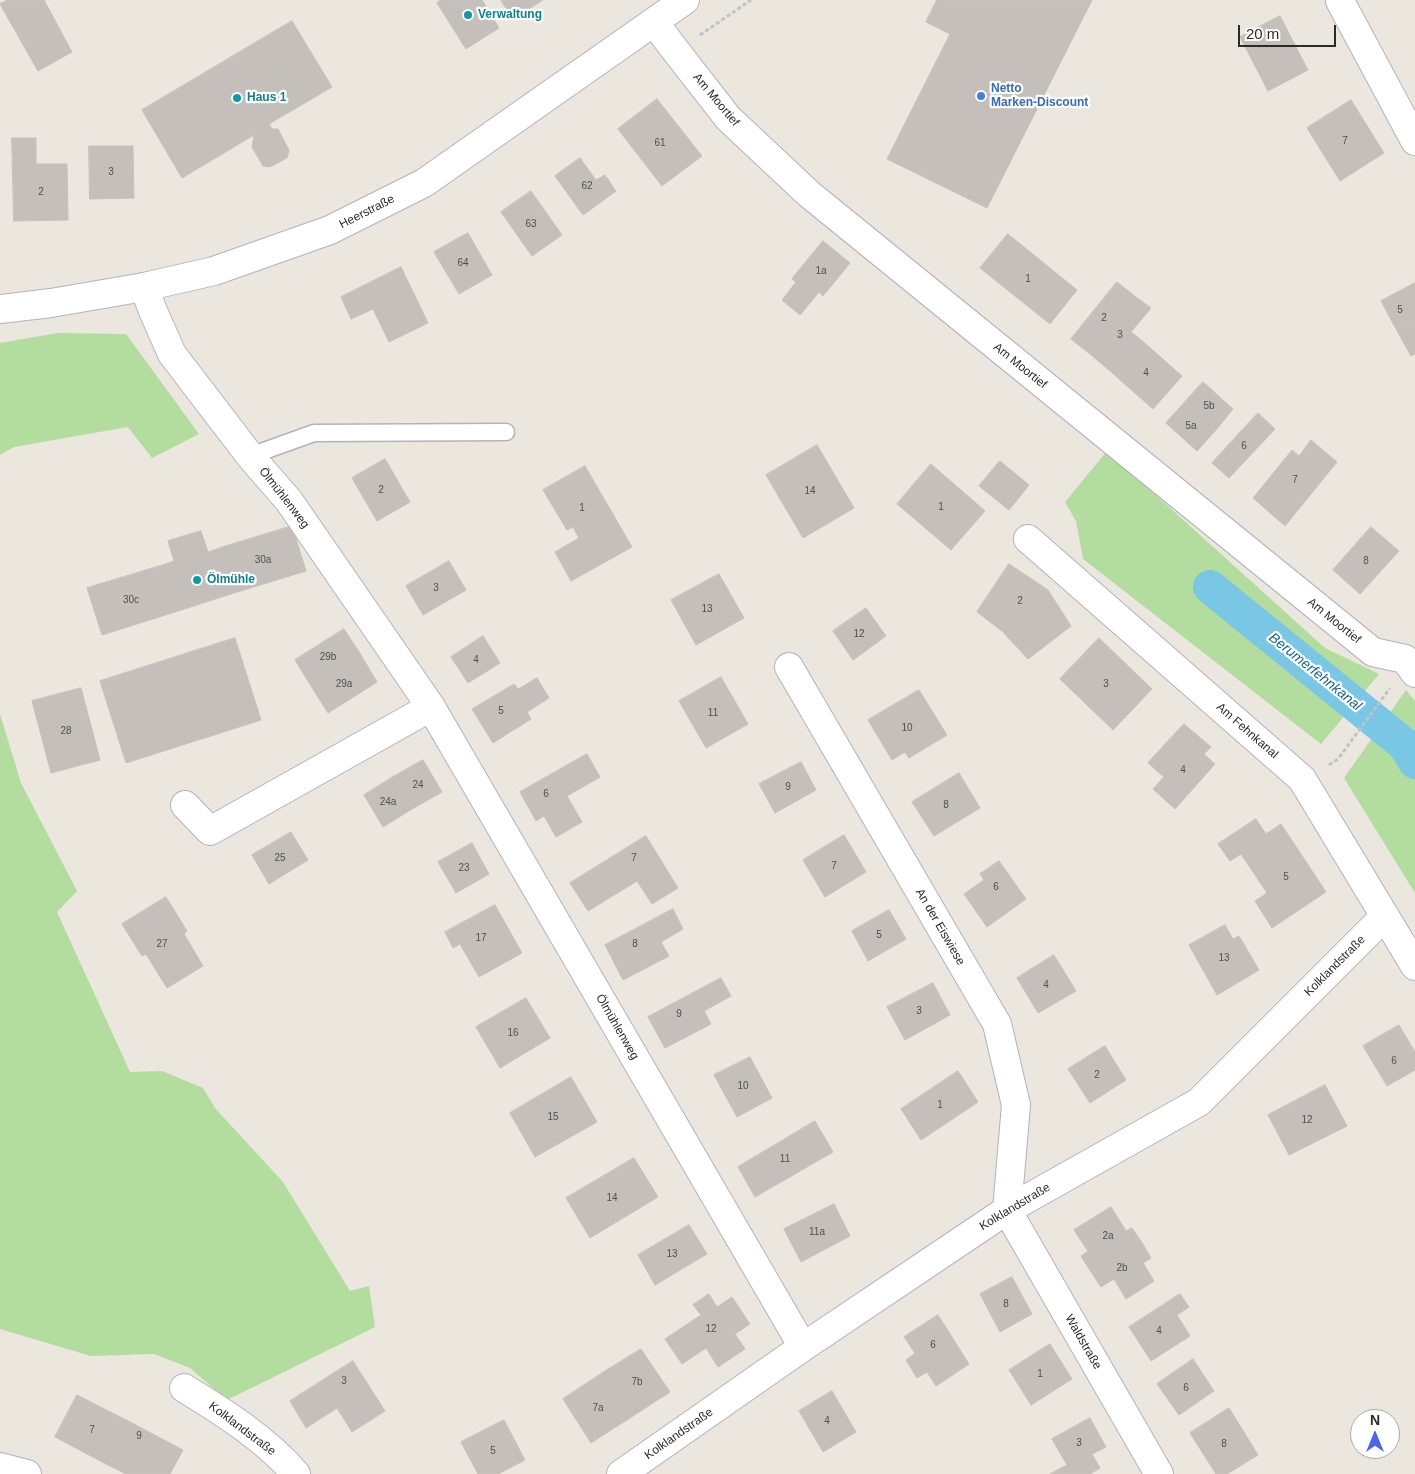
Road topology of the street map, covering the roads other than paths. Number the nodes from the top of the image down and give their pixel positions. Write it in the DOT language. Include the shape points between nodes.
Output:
graph roads {
  1 [pos="685,0"];
  2 [pos="1340,1"];
  3 [pos="654,22"];
  4 [pos="1415,141"];
  5 [pos="144,287"];
  6 [pos="0,309"];
  7 [pos="506,432"];
  8 [pos="250,456"];
  9 [pos="1028,538"];
  10 [pos="1407,666"];
  11 [pos="789,667"];
  12 [pos="431,707"];
  13 [pos="185,806"];
  14 [pos="1385,916"];
  15 [pos="1415,966"];
  16 [pos="1007,1210"];
  17 [pos="803,1348"];
  18 [pos="184,1388"];
  19 [pos="0,1467"];
  20 [pos="27,1474"];
  21 [pos="296,1474"];
  22 [pos="622,1474"];
  23 [pos="1159,1474"];
  1 -- 3 [label="street, Heerstraße"];
  2 -- 4 [label="street"];
  3 -- 5 [label="street, Heerstraße" via="424,183 330,230 214,271"];
  3 -- 10 [label="street, Am Moortief" via="728,118 809,194 1373,652"];
  5 -- 6 [label="street, Heerstraße"];
  5 -- 8 [label="street, Ölmühlenweg" via="172,354"];
  7 -- 8 [label="lane" via="314,433"];
  8 -- 12 [label="street, Ölmühlenweg" via="289,501"];
  9 -- 14 [label="street, Am Fehnkanal" via="1302,779"];
  11 -- 16 [label="street, An der Eiswiese" via="997,1024 1016,1105"];
  12 -- 13 [label="street" via="210,831"];
  12 -- 17 [label="street, Ölmühlenweg"];
  14 -- 15 [label="street, Am Fehnkanal"];
  14 -- 16 [label="street, Kolklandstraße" via="1199,1102"];
  16 -- 17 [label="street, Kolklandstraße"];
  16 -- 23 [label="street, Waldstraße"];
  17 -- 22 [label="street, Kolklandstraße"];
  18 -- 21 [label="street, Kolklandstraße" via="226,1414 286,1462"];
  19 -- 20 [label="street"];
}
